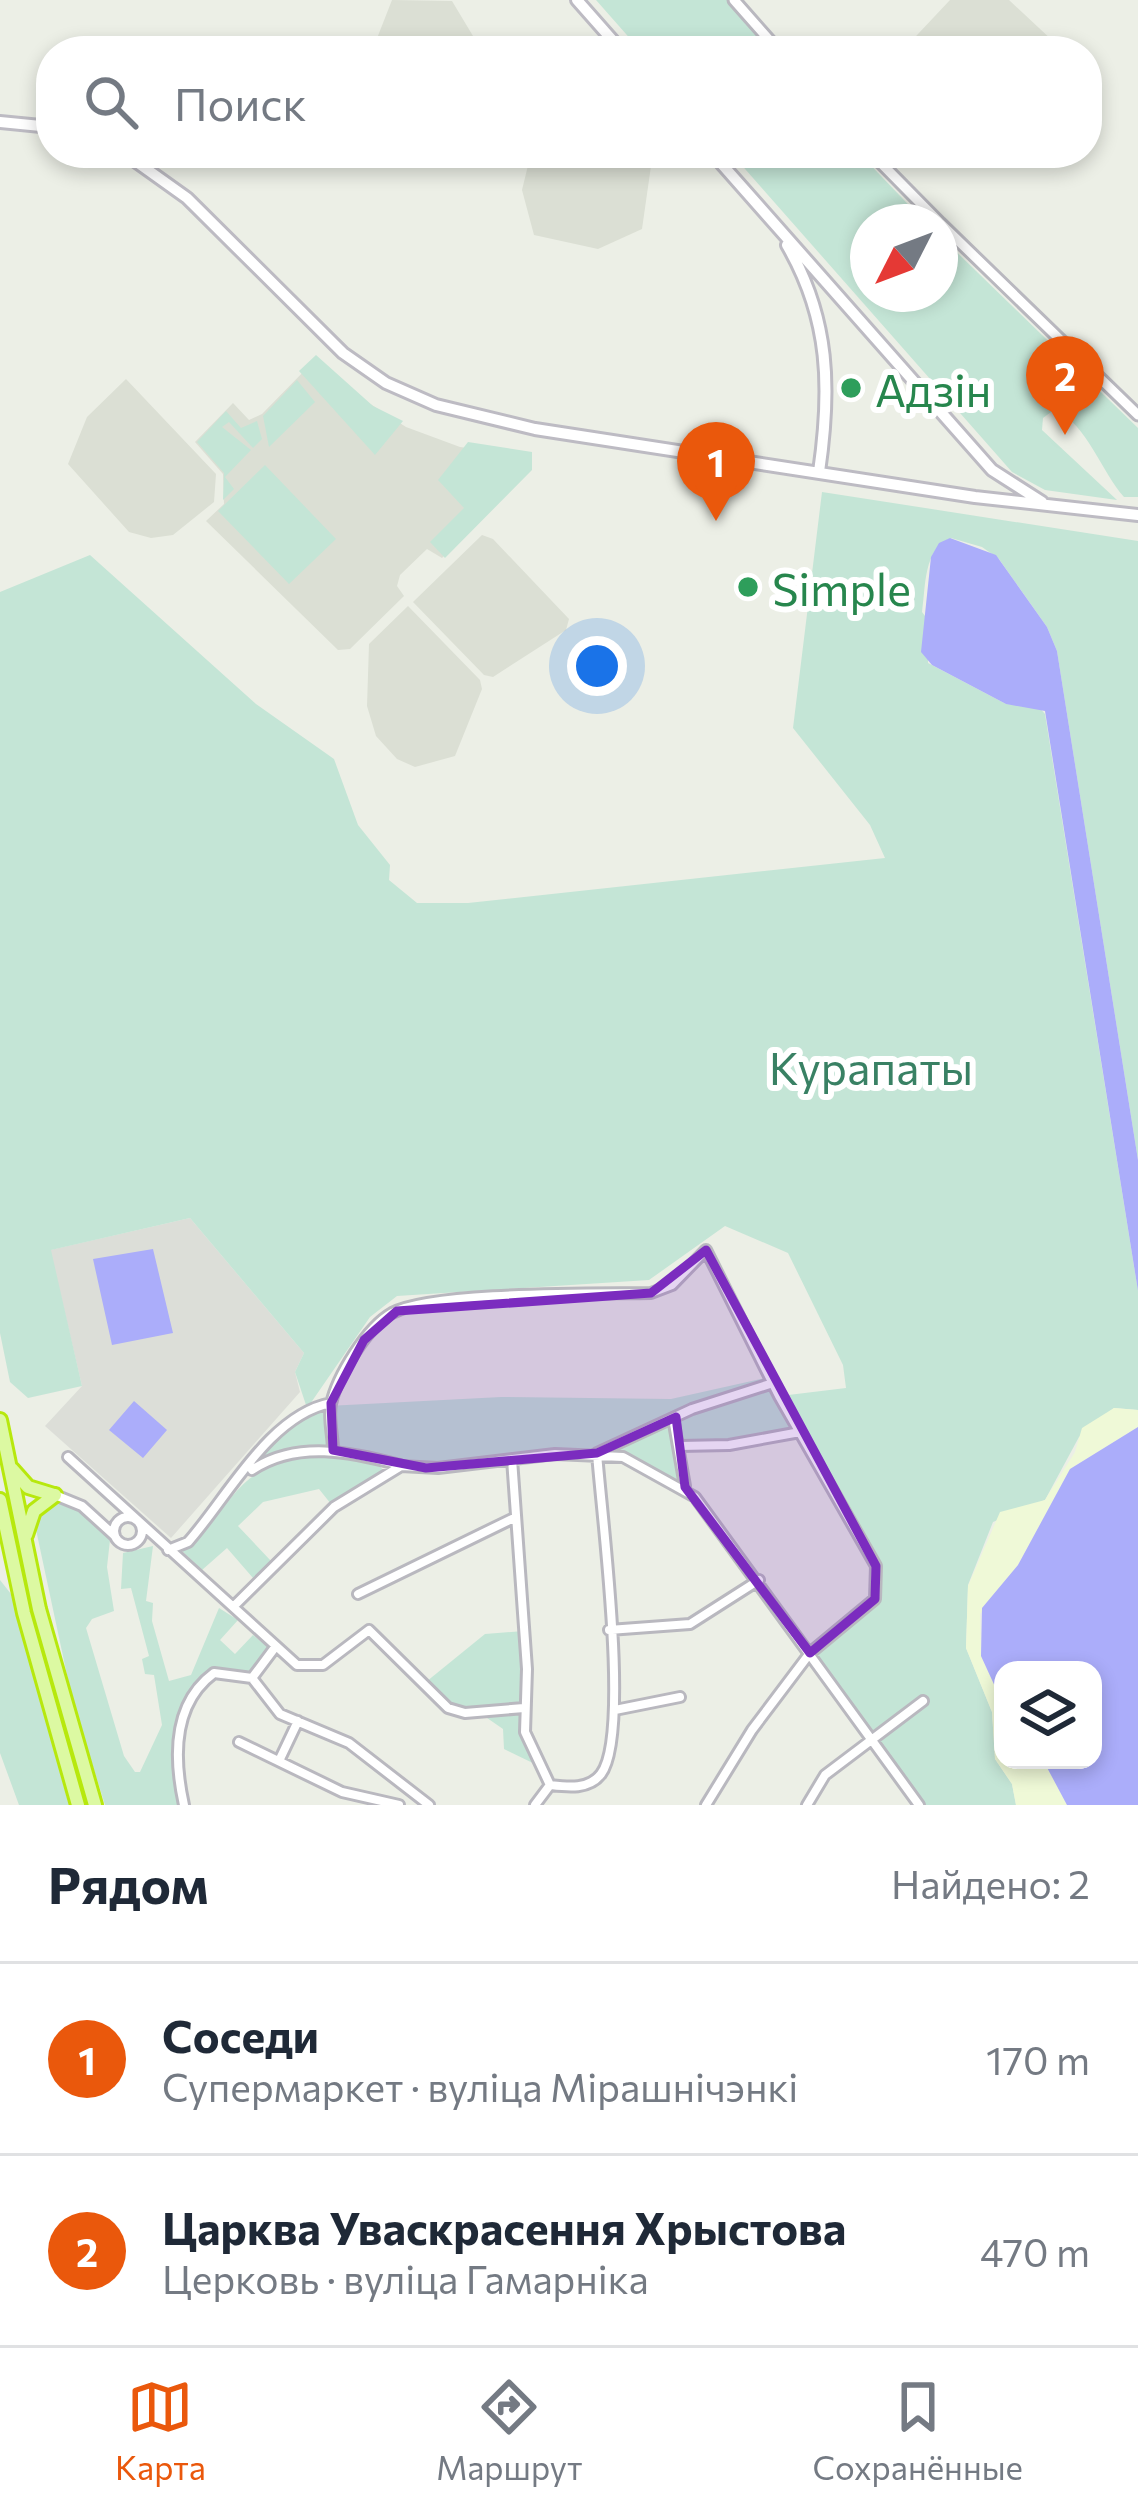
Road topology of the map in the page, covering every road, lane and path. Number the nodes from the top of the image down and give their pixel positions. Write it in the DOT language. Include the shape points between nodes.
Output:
graph roads {
  1 [pos="577,0"];
  2 [pos="734,0"];
  3 [pos="609,36"];
  4 [pos="766,36"];
  5 [pos="0,122"];
  6 [pos="36,126"];
  7 [pos="145,168"];
  8 [pos="725,168"];
  9 [pos="886,168"];
  10 [pos="921,204"];
  11 [pos="772,221"];
  12 [pos="958,241"];
  13 [pos="1138,415"];
  14 [pos="992,470"];
  15 [pos="819,472"];
  16 [pos="975,497"];
  17 [pos="1055,507"];
  18 [pos="1138,515"];
  19 [pos="773,1383"];
  20 [pos="331,1403"];
  21 [pos="673,1418"];
  22 [pos="0,1420"];
  23 [pos="800,1432"];
  24 [pos="680,1446"];
  25 [pos="333,1450"];
  26 [pos="597,1453"];
  27 [pos="68,1457"];
  28 [pos="512,1459"];
  29 [pos="9,1466"];
  30 [pos="401,1466"];
  31 [pos="246,1474"];
  32 [pos="685,1487"];
  33 [pos="55,1495"];
  34 [pos="0,1500"];
  35 [pos="116,1500"];
  36 [pos="88,1511"];
  37 [pos="516,1517"];
  38 [pos="120,1520"];
  39 [pos="137,1521"];
  40 [pos="115,1536"];
  41 [pos="159,1541"];
  42 [pos="136,1543"];
  43 [pos="24,1545"];
  44 [pos="169,1550"];
  45 [pos="759,1580"];
  46 [pos="358,1594"];
  47 [pos="233,1607"];
  48 [pos="609,1630"];
  49 [pos="276,1646"];
  50 [pos="810,1653"];
  51 [pos="252,1678"];
  52 [pos="680,1697"];
  53 [pos="923,1701"];
  54 [pos="524,1708"];
  55 [pos="615,1710"];
  56 [pos="298,1721"];
  57 [pos="869,1738"];
  58 [pos="239,1742"];
  59 [pos="279,1761"];
  60 [pos="550,1785"];
  61 [pos="79,1805"];
  62 [pos="95,1805"];
  63 [pos="184,1805"];
  64 [pos="399,1805"];
  65 [pos="429,1805"];
  66 [pos="535,1805"];
  67 [pos="706,1805"];
  68 [pos="808,1805"];
  69 [pos="919,1805"];
  1 -- 3 [label="main road"];
  2 -- 4 [label="street"];
  5 -- 6 [label="main road"];
  7 -- 15 [label="main road" via="187,198 343,352 409,394 490,421"];
  8 -- 11 [label="main road"];
  9 -- 10 [label="street"];
  11 -- 14 [label="main road"];
  11 -- 15 [label="main road" via="810,291 826,351"];
  12 -- 13 [label="street"];
  14 -- 16 [label="main road" via="995,490"];
  14 -- 17 [label="main road"];
  15 -- 16 [label="main road"];
  16 -- 17 [label="main road"];
  17 -- 18 [label="main road"];
  19 -- 20 [label="street" via="706,1250 672,1285 651,1293 488,1298 397,1311 364,1340"];
  19 -- 21 [label="street"];
  19 -- 23 [label="street"];
  20 -- 25 [label="street"];
  20 -- 31 [label="street" via="307,1408"];
  21 -- 24 [label="street"];
  21 -- 26 [label="street"];
  22 -- 29 [label="highway"];
  23 -- 24 [label="street"];
  23 -- 50 [label="street" via="879,1578 870,1604"];
  24 -- 32 [label="street"];
  25 -- 30 [label="street"];
  25 -- 31 [label="street" via="286,1456"];
  26 -- 28 [label="street"];
  26 -- 32 [label="street" via="632,1460"];
  26 -- 48 [label="street"];
  27 -- 35 [label="street"];
  28 -- 30 [label="street"];
  28 -- 37 [label="street"];
  29 -- 33 [label="highway" via="28,1487"];
  29 -- 43 [label="highway"];
  30 -- 47 [label="street" via="334,1508"];
  31 -- 44 [label="street" via="188,1541"];
  32 -- 45 [label="street"];
  33 -- 36 [label="street"];
  33 -- 43 [label="highway" via="34,1511"];
  34 -- 61 [label="highway"];
  35 -- 38 [label="street"];
  35 -- 39 [label="street"];
  36 -- 38 [label="street"];
  36 -- 40 [label="street"];
  37 -- 46 [label="street"];
  37 -- 54 [label="street"];
  38 -- 39 [label="street"];
  38 -- 40 [label="street"];
  39 -- 41 [label="street"];
  39 -- 42 [label="street"];
  40 -- 42 [label="street"];
  41 -- 42 [label="street"];
  41 -- 44 [label="street"];
  43 -- 62 [label="highway"];
  44 -- 47 [label="street"];
  45 -- 48 [label="street" via="690,1624"];
  45 -- 50 [label="street"];
  47 -- 49 [label="street"];
  48 -- 55 [label="street"];
  49 -- 51 [label="street"];
  49 -- 54 [label="street" via="313,1668 369,1630 448,1708"];
  50 -- 57 [label="street"];
  50 -- 67 [label="street"];
  51 -- 56 [label="street" via="276,1711"];
  51 -- 63 [label="street" via="214,1673 196,1691 176,1742"];
  52 -- 55 [label="street"];
  53 -- 57 [label="street"];
  54 -- 60 [label="street" via="527,1742"];
  55 -- 60 [label="street" via="603,1772 588,1784"];
  56 -- 59 [label="street"];
  56 -- 65 [label="street" via="349,1743"];
  57 -- 68 [label="street" via="825,1775"];
  57 -- 69 [label="street"];
  58 -- 59 [label="street"];
  59 -- 64 [label="street" via="342,1792"];
  60 -- 66 [label="street"];
}
